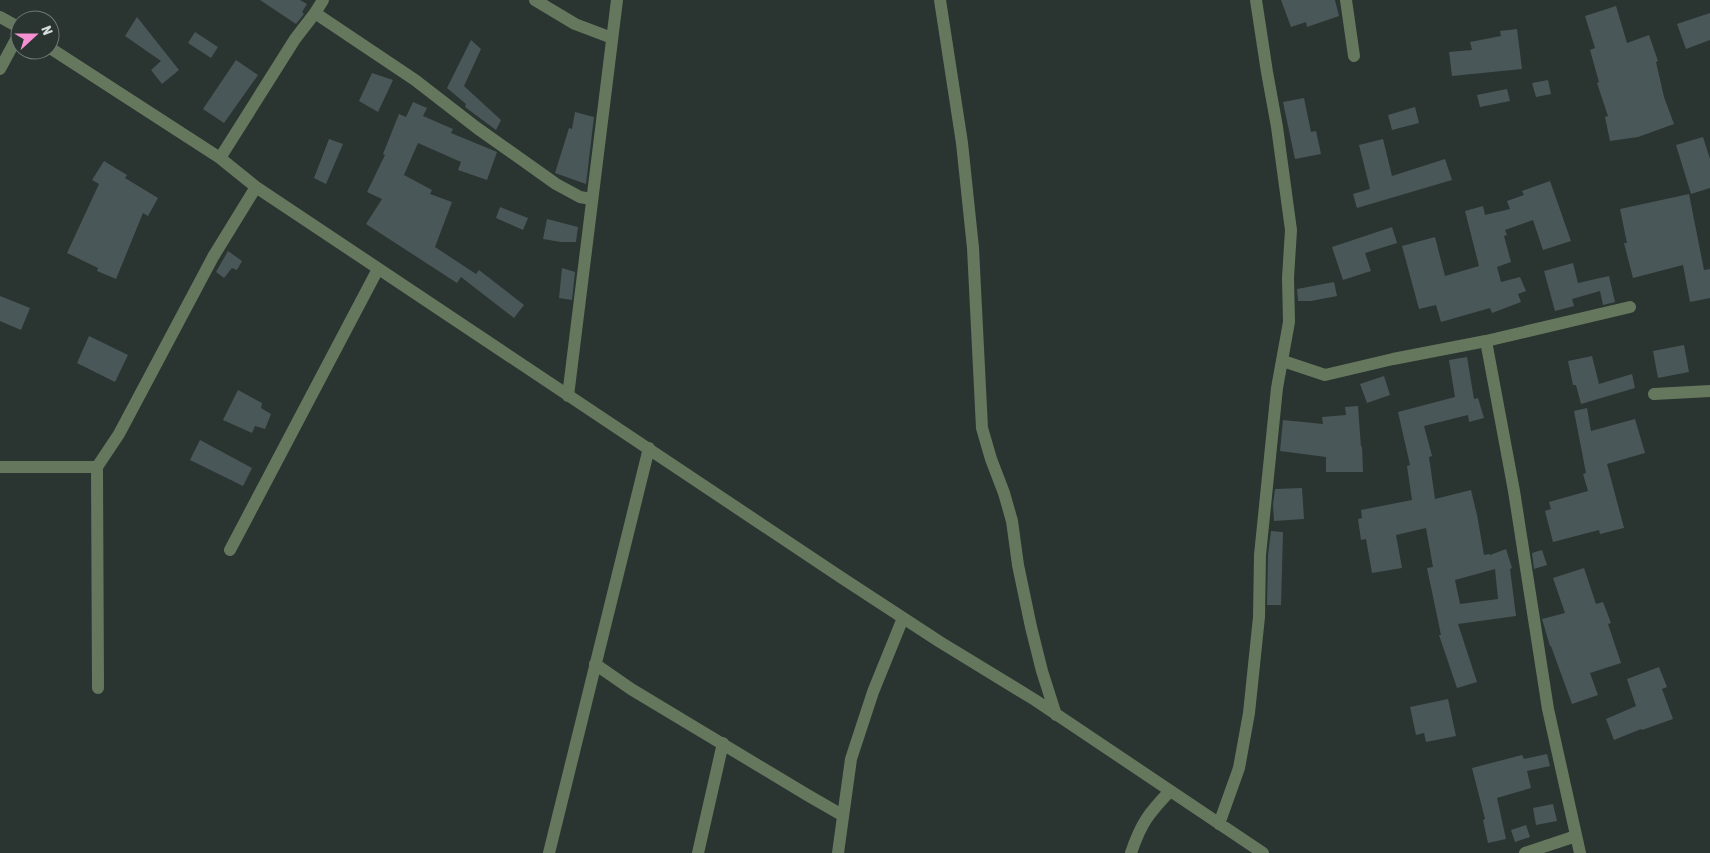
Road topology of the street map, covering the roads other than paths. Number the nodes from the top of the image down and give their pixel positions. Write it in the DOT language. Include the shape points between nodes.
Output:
graph roads {
  1 [pos="323,0"];
  2 [pos="535,0"];
  3 [pos="617,0"];
  4 [pos="940,0"];
  5 [pos="1256,0"];
  6 [pos="1346,0"];
  7 [pos="315,13"];
  8 [pos="612,38"];
  9 [pos="10,50"];
  10 [pos="60,54"];
  11 [pos="1354,56"];
  12 [pos="0,69"];
  13 [pos="220,158"];
  14 [pos="256,187"];
  15 [pos="591,199"];
  16 [pos="378,269"];
  17 [pos="1630,307"];
  18 [pos="1486,341"];
  19 [pos="1282,361"];
  20 [pos="1710,391"];
  21 [pos="1654,394"];
  22 [pos="568,396"];
  23 [pos="649,448"];
  24 [pos="0,467"];
  25 [pos="97,467"];
  26 [pos="230,550"];
  27 [pos="903,618"];
  28 [pos="595,664"];
  29 [pos="98,688"];
  30 [pos="1056,715"];
  31 [pos="723,744"];
  32 [pos="1170,790"];
  33 [pos="842,814"];
  34 [pos="1219,824"];
  35 [pos="1576,836"];
  36 [pos="549,853"];
  37 [pos="698,853"];
  38 [pos="838,853"];
  39 [pos="1132,853"];
  40 [pos="1263,853"];
  41 [pos="1525,853"];
  42 [pos="1580,853"];
  1 -- 7 [label="street"];
  2 -- 8 [label="street" via="575,24"];
  3 -- 8 [label="street"];
  4 -- 30 [label="street" via="962,143 973,248 982,428 1012,521 1030,627"];
  5 -- 19 [label="street" via="1291,230 1289,322"];
  6 -- 11 [label="street"];
  7 -- 13 [label="street"];
  7 -- 15 [label="street" via="415,80 556,184"];
  8 -- 15 [label="street"];
  9 -- 12 [label="street"];
  10 -- 13 [label="street"];
  13 -- 14 [label="street"];
  14 -- 16 [label="street"];
  14 -- 25 [label="street" via="213,257"];
  15 -- 22 [label="street"];
  16 -- 22 [label="street"];
  16 -- 26 [label="street"];
  17 -- 18 [label="street"];
  18 -- 19 [label="street" via="1325,375"];
  18 -- 35 [label="street" via="1514,491 1548,709"];
  19 -- 34 [label="street" via="1260,555 1260,618 1249,713 1239,768"];
  20 -- 21 [label="street"];
  22 -- 23 [label="street"];
  23 -- 27 [label="street"];
  23 -- 28 [label="street"];
  24 -- 25 [label="street"];
  25 -- 29 [label="street"];
  27 -- 30 [label="street"];
  27 -- 33 [label="street" via="873,692 851,759"];
  28 -- 31 [label="street"];
  28 -- 36 [label="street"];
  30 -- 32 [label="street"];
  31 -- 33 [label="street"];
  31 -- 37 [label="street"];
  32 -- 34 [label="street"];
  32 -- 39 [label="street" via="1148,814"];
  33 -- 38 [label="street"];
  34 -- 40 [label="street"];
  35 -- 41 [label="street"];
  35 -- 42 [label="street"];
}
